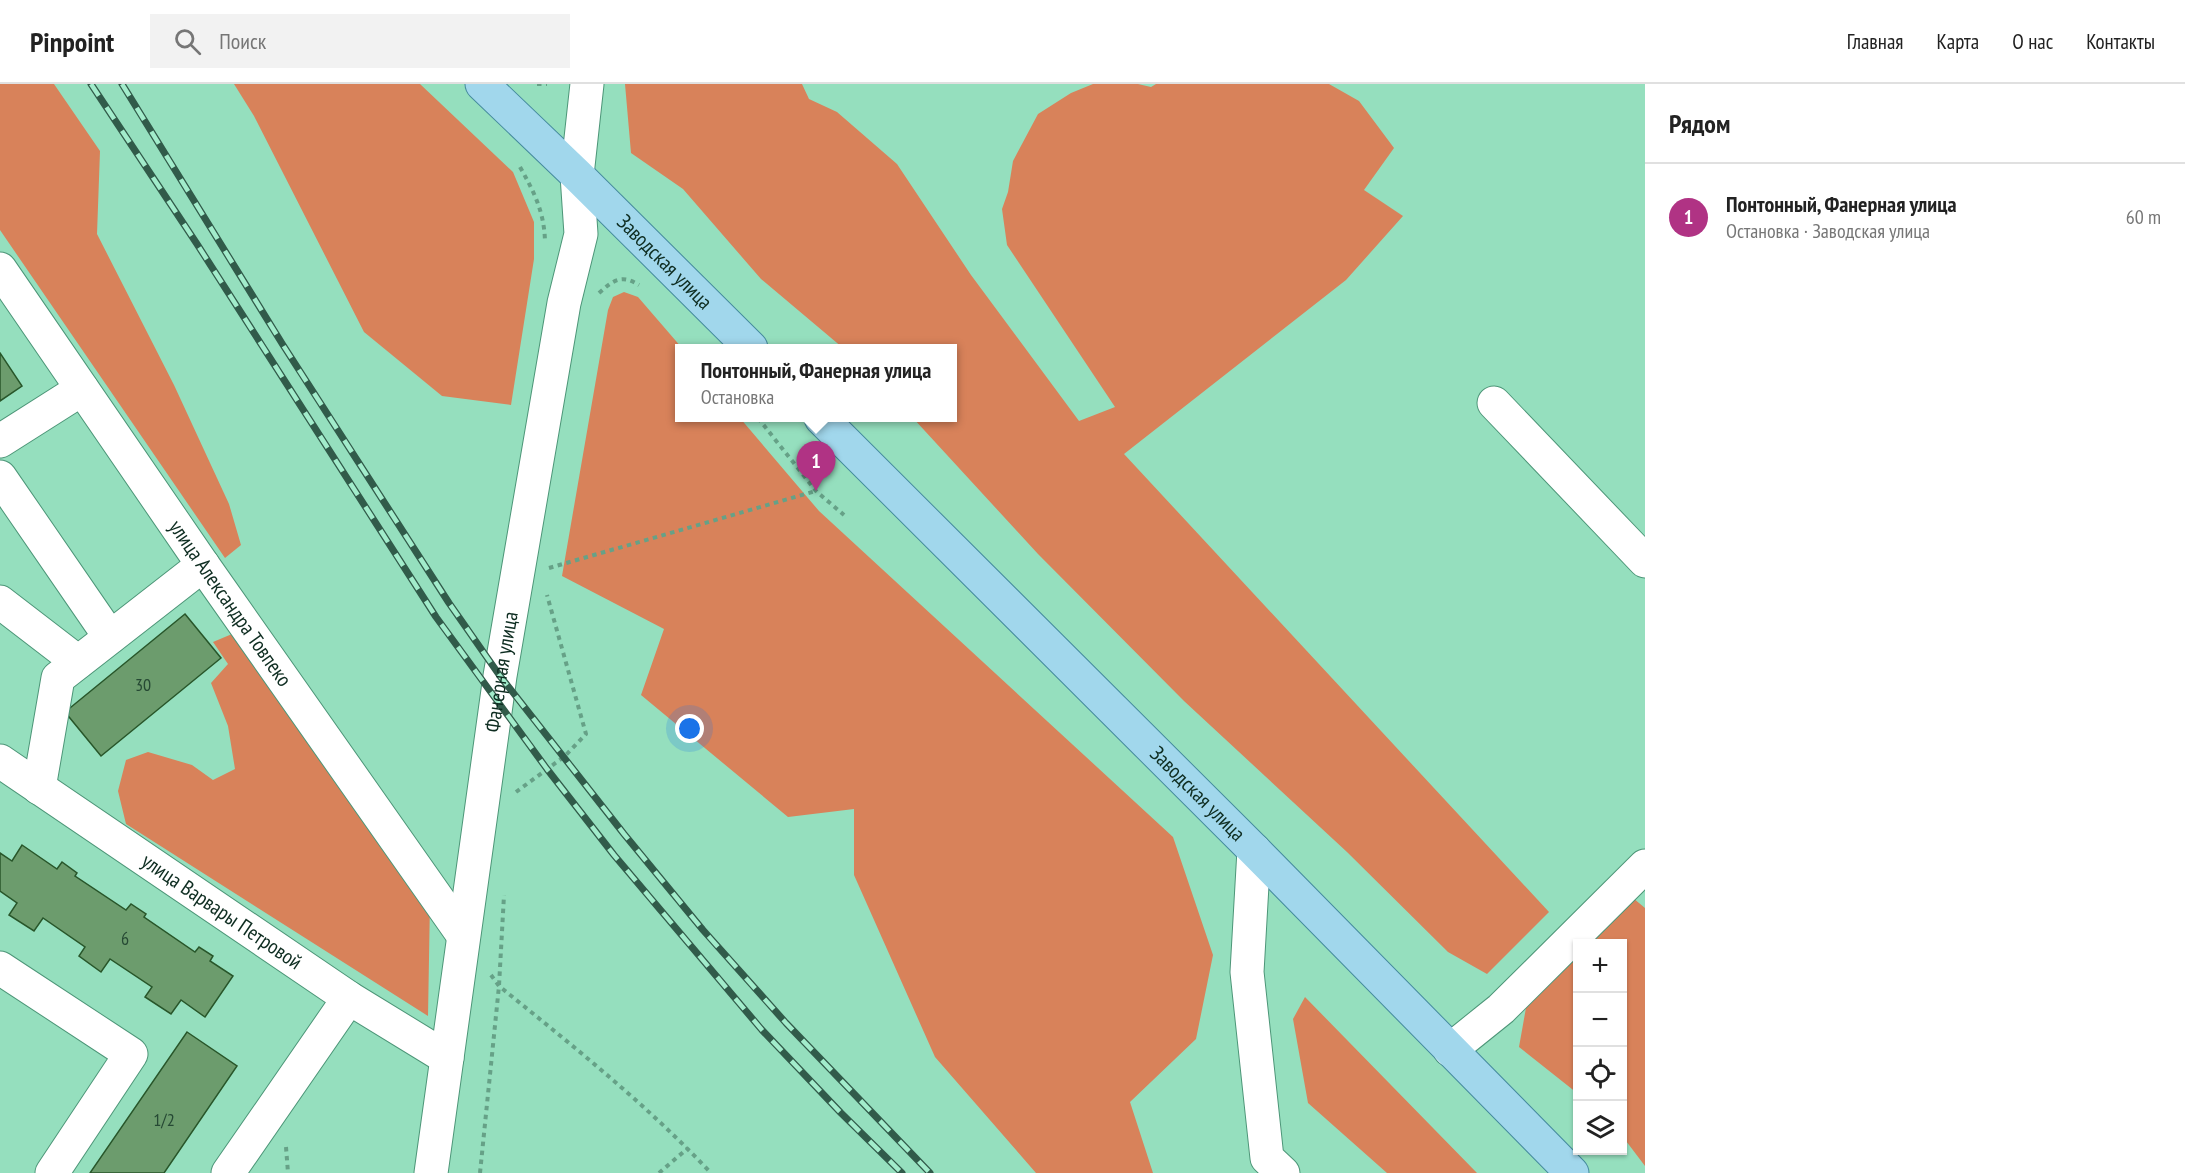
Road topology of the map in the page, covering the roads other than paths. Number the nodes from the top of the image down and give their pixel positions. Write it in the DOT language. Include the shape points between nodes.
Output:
graph roads {
  1 [pos="482,84"];
  2 [pos="587,84"];
  3 [pos="578,175"];
  4 [pos="0,269"];
  5 [pos="748,344"];
  6 [pos="82,389"];
  7 [pos="1494,403"];
  8 [pos="826,422"];
  9 [pos="0,441"];
  10 [pos="0,477"];
  11 [pos="1645,561"];
  12 [pos="203,565"];
  13 [pos="0,602"];
  14 [pos="110,637"];
  15 [pos="78,662"];
  16 [pos="0,761"];
  17 [pos="39,788"];
  18 [pos="1254,850"];
  19 [pos="1645,866"];
  20 [pos="463,935"];
  21 [pos="0,968"];
  22 [pos="349,998"];
  23 [pos="1450,1050"];
  24 [pos="447,1058"];
  25 [pos="52,1173"];
  26 [pos="228,1173"];
  27 [pos="431,1173"];
  28 [pos="1283,1173"];
  29 [pos="1572,1173"];
  1 -- 3 [label="main road, Заводская улица"];
  2 -- 3 [label="street, Фанерная улица"];
  3 -- 5 [label="main road, Заводская улица"];
  3 -- 20 [label="street, Фанерная улица" via="580,234 564,303 500,676"];
  4 -- 6 [label="street, улица Александра Товпеко"];
  6 -- 9 [label="street"];
  6 -- 12 [label="street, улица Александра Товпеко"];
  7 -- 11 [label="street"];
  8 -- 18 [label="main road, Заводская улица"];
  10 -- 14 [label="street"];
  12 -- 14 [label="street"];
  12 -- 20 [label="street, улица Александра Товпеко"];
  13 -- 15 [label="street"];
  14 -- 15 [label="street"];
  15 -- 17 [label="street" via="58,678"];
  16 -- 17 [label="street, улица Варвары Петровой"];
  17 -- 22 [label="street, улица Варвары Петровой"];
  18 -- 23 [label="main road, Заводская улица"];
  18 -- 28 [label="street" via="1247,972 1267,1158"];
  19 -- 23 [label="street" via="1501,1009"];
  20 -- 24 [label="street, Фанерная улица"];
  21 -- 25 [label="street" via="130,1054"];
  22 -- 24 [label="street, улица Варвары Петровой"];
  22 -- 26 [label="street"];
  23 -- 29 [label="main road, Заводская улица"];
  24 -- 27 [label="street, Фанерная улица"];
}
